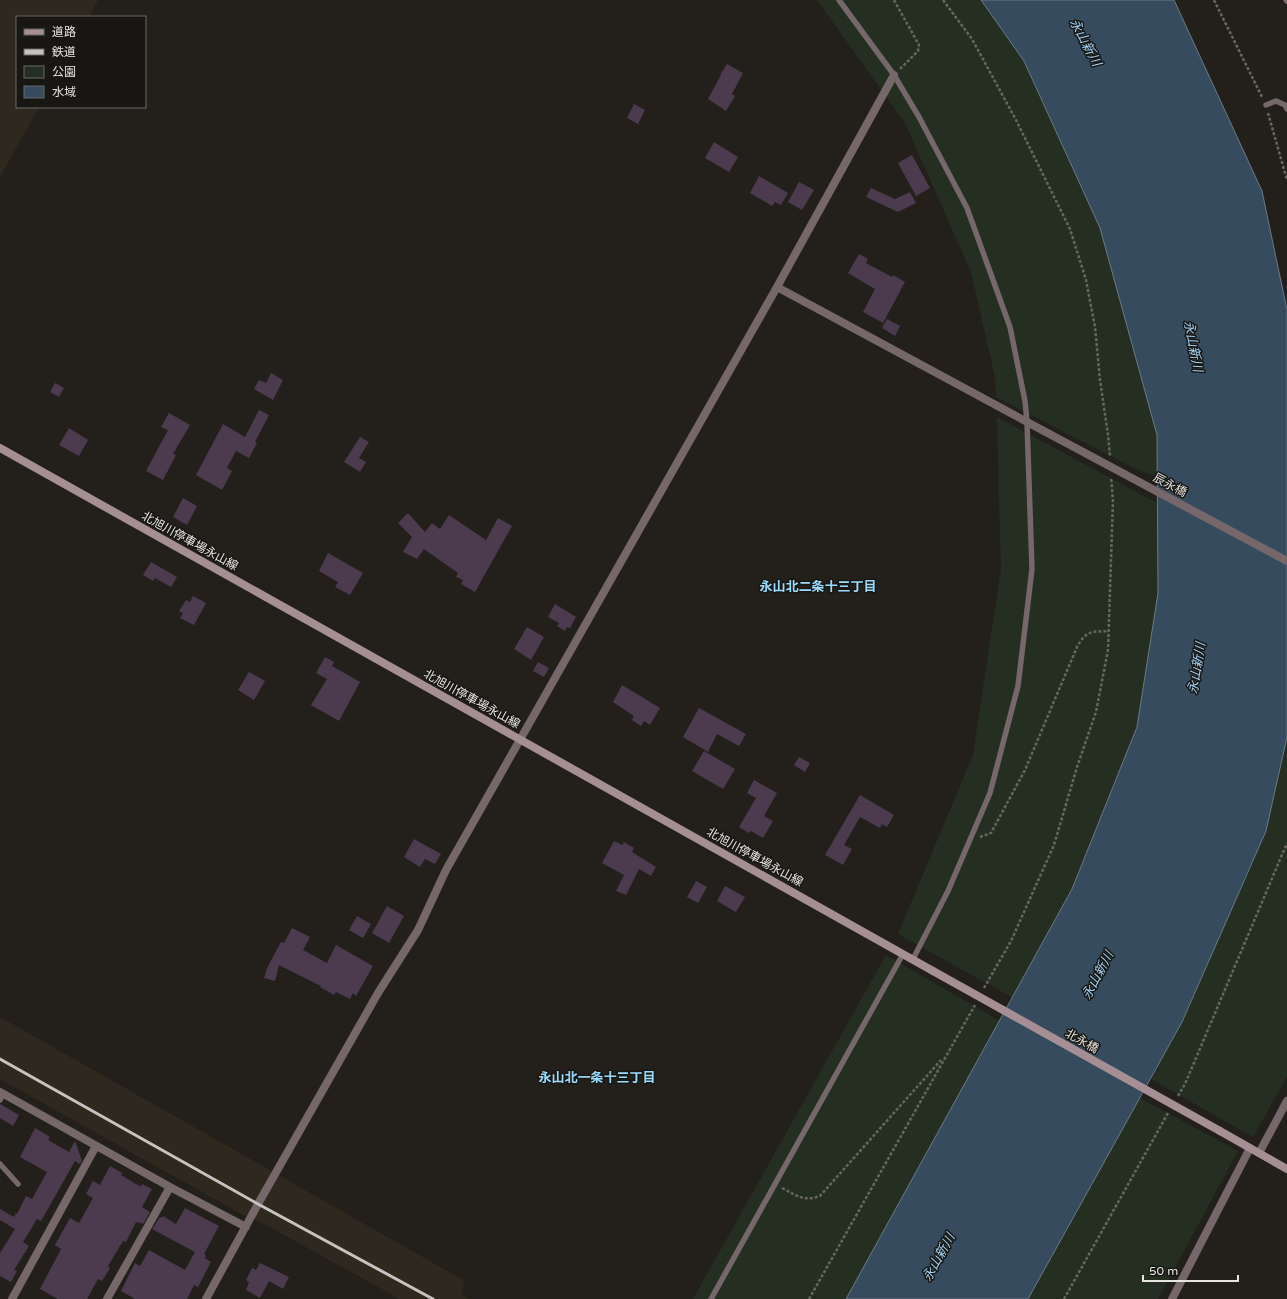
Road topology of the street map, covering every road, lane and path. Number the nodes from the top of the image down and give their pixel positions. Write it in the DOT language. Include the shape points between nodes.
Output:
graph roads {
  1 [pos="839,0"];
  2 [pos="894,0"];
  3 [pos="1214,0"];
  4 [pos="894,75"];
  5 [pos="1266,105"];
  6 [pos="1287,109"];
  7 [pos="1287,180"];
  8 [pos="777,287"];
  9 [pos="1027,422"];
  10 [pos="0,448"];
  11 [pos="1287,561"];
  12 [pos="1109,631"];
  13 [pos="520,740"];
  14 [pos="970,840"];
  15 [pos="1287,843"];
  16 [pos="903,954"];
  17 [pos="913,959"];
  18 [pos="933,971"];
  19 [pos="944,1057"];
  20 [pos="1,1095"];
  21 [pos="1177,1098"];
  22 [pos="1287,1101"];
  23 [pos="1169,1111"];
  24 [pos="96,1146"];
  25 [pos="1250,1148"];
  26 [pos="1258,1153"];
  27 [pos="0,1164"];
  28 [pos="1287,1169"];
  29 [pos="18,1184"];
  30 [pos="775,1184"];
  31 [pos="170,1187"];
  32 [pos="246,1227"];
  33 [pos="12,1299"];
  34 [pos="107,1299"];
  35 [pos="206,1299"];
  36 [pos="711,1299"];
  37 [pos="1064,1299"];
  38 [pos="1172,1299"];
  1 -- 4 [label="lane"];
  2 -- 4 [label="path" via="919,45 918,51"];
  3 -- 5 [label="path"];
  4 -- 8 [label="street"];
  4 -- 9 [label="lane" via="919,116 967,208 1010,327"];
  5 -- 6 [label="lane" via="1276,101"];
  5 -- 7 [label="path"];
  8 -- 9 [label="street, 辰永橋"];
  8 -- 13 [label="street"];
  9 -- 11 [label="street, 辰永橋, bridge"];
  9 -- 14 [label="lane" via="1032,568 1018,686 990,793"];
  10 -- 13 [label="main road, 北旭川停車場永山線"];
  12 -- 14 [label="path" via="1089,632 1083,637 1025,770 991,833"];
  13 -- 16 [label="main road, 北旭川停車場永山線"];
  13 -- 32 [label="street" via="446,870 418,930 378,993"];
  14 -- 17 [label="lane" via="948,891"];
  15 -- 21 [label="path"];
  16 -- 17 [label="main road, 北旭川停車場永山線"];
  16 -- 30 [label="lane"];
  17 -- 18 [label="main road, 北旭川停車場永山線"];
  18 -- 25 [label="main road, 北永橋, bridge"];
  19 -- 30 [label="path" via="820,1196 803,1199"];
  20 -- 24 [label="street"];
  22 -- 26 [label="street"];
  23 -- 37 [label="path"];
  24 -- 31 [label="street"];
  24 -- 33 [label="street"];
  25 -- 26 [label="main road"];
  25 -- 38 [label="street"];
  26 -- 28 [label="main road"];
  27 -- 29 [label="lane"];
  30 -- 36 [label="lane"];
  31 -- 32 [label="street"];
  31 -- 34 [label="street"];
  32 -- 35 [label="street"];
}
